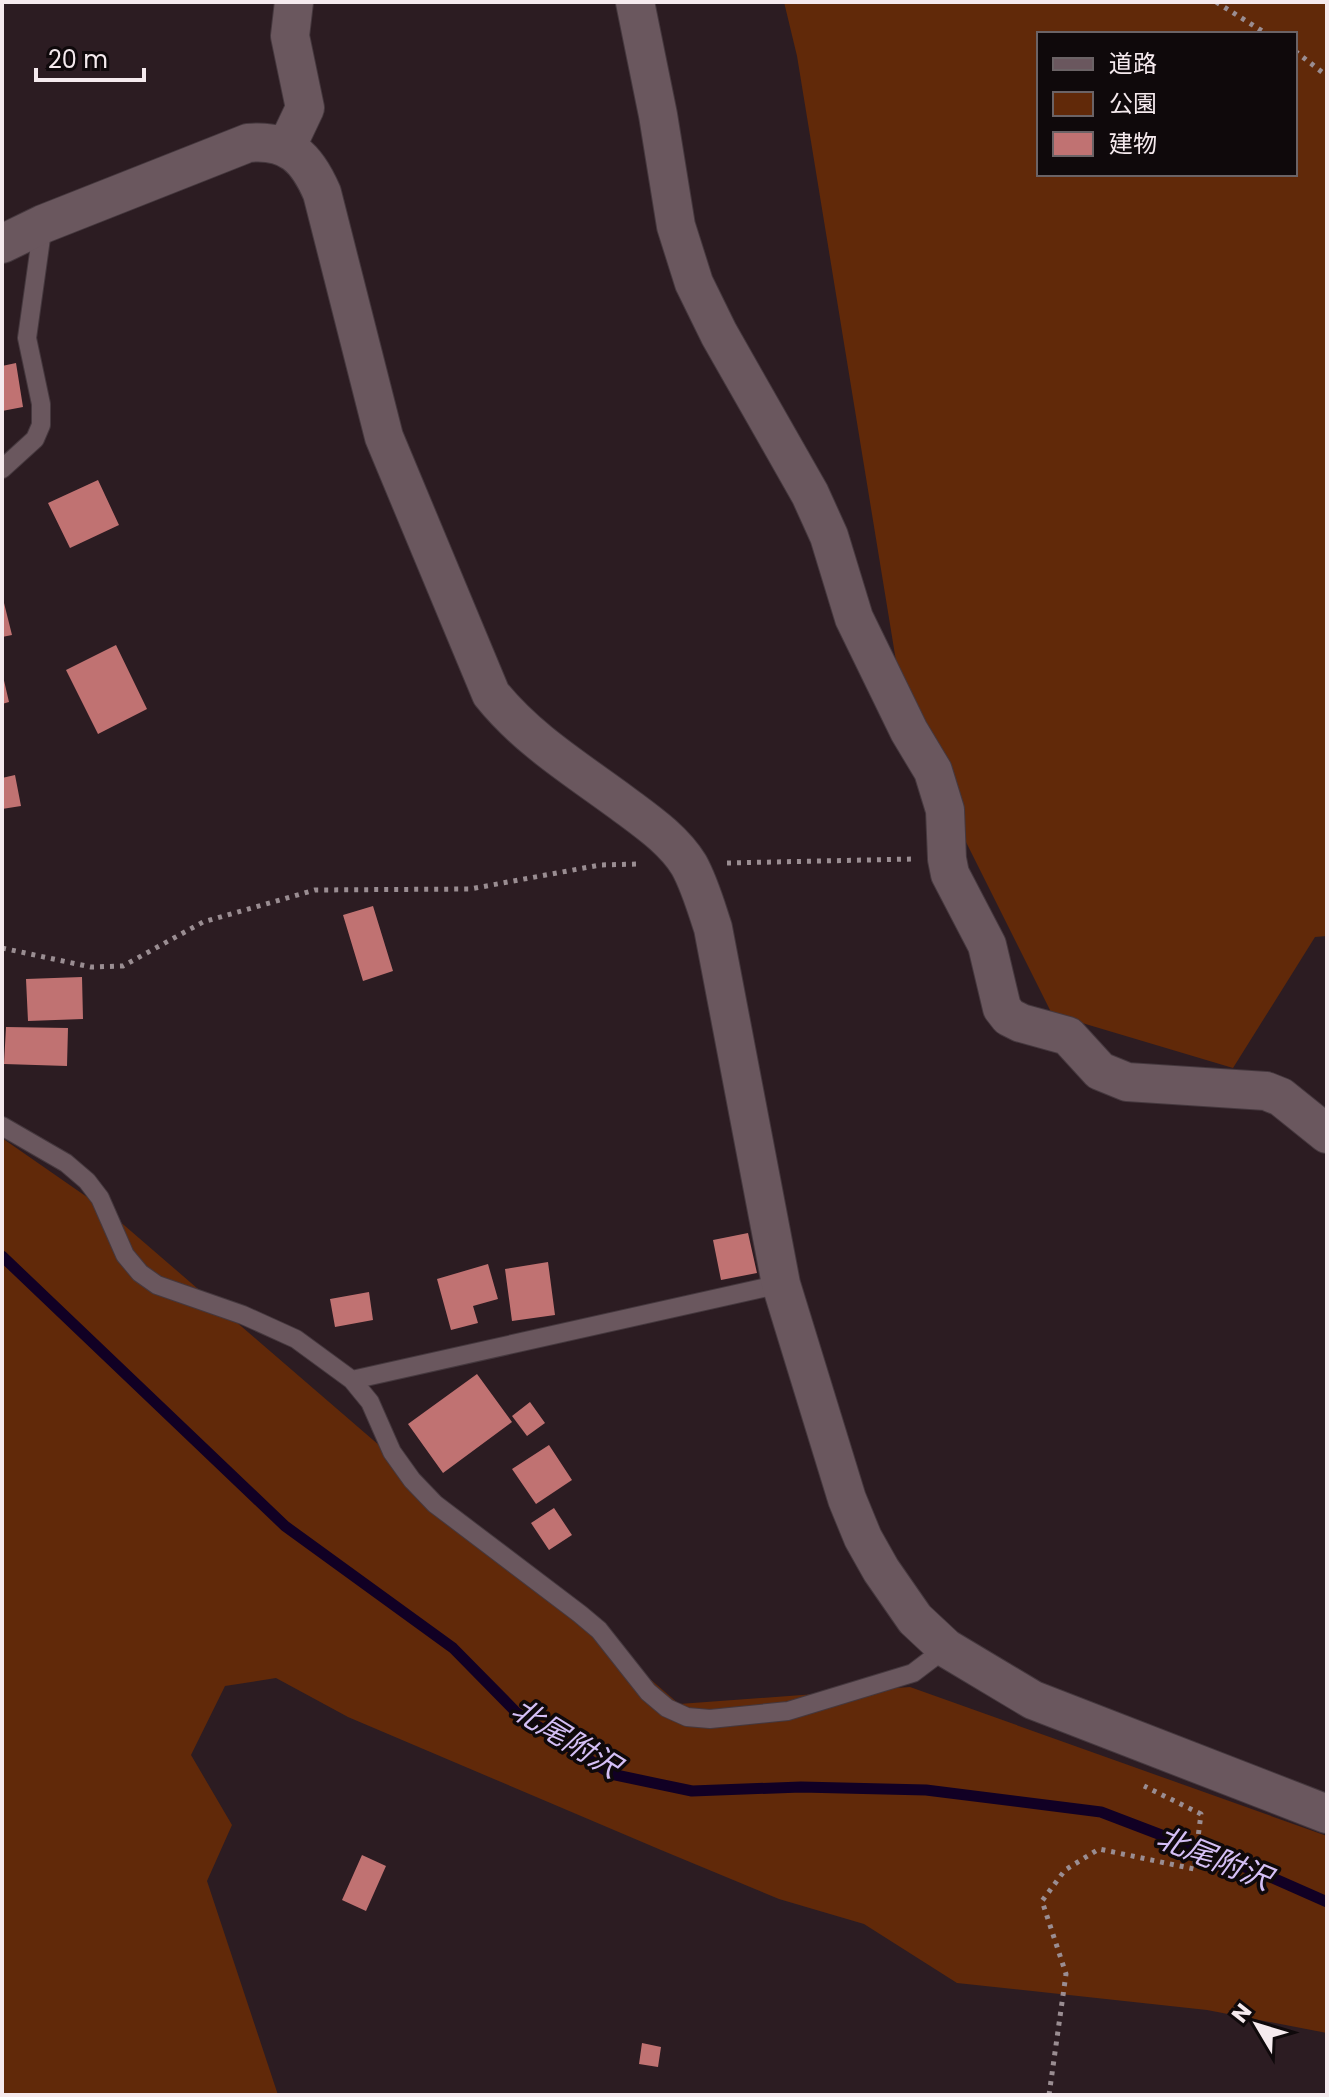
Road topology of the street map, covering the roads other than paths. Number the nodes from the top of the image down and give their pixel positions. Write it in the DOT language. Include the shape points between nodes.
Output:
graph roads {
  1 [pos="294,2"];
  2 [pos="635,2"];
  3 [pos="286,148"];
  4 [pos="43,224"];
  5 [pos="2,244"];
  6 [pos="2,469"];
  7 [pos="2,1126"];
  8 [pos="1327,1134"];
  9 [pos="781,1284"];
  10 [pos="352,1380"];
  11 [pos="946,1648"];
  12 [pos="1327,1814"];
  1 -- 3 [label="street" via="290,36 305,108"];
  2 -- 8 [label="street" via="676,226 694,283 810,494 854,618 933,771 945,810 947,859 956,890 987,945 1002,1008 1021,1023 1068,1036 1112,1078 1266,1091"];
  3 -- 4 [label="street" via="267,141 248,143"];
  3 -- 9 [label="street" via="313,171 322,193 384,437 491,694 532,737 655,827 688,864 703,897"];
  4 -- 5 [label="street"];
  4 -- 6 [label="lane" via="27,338 41,425 29,446"];
  7 -- 10 [label="lane" via="87,1181 125,1255 140,1273 157,1285 296,1339"];
  9 -- 10 [label="lane"];
  9 -- 11 [label="street" via="863,1538 915,1619"];
  10 -- 11 [label="lane" via="370,1402 392,1452 435,1504 599,1630 667,1708 710,1719 788,1711 913,1673"];
  11 -- 12 [label="street" via="1033,1700"];
}
